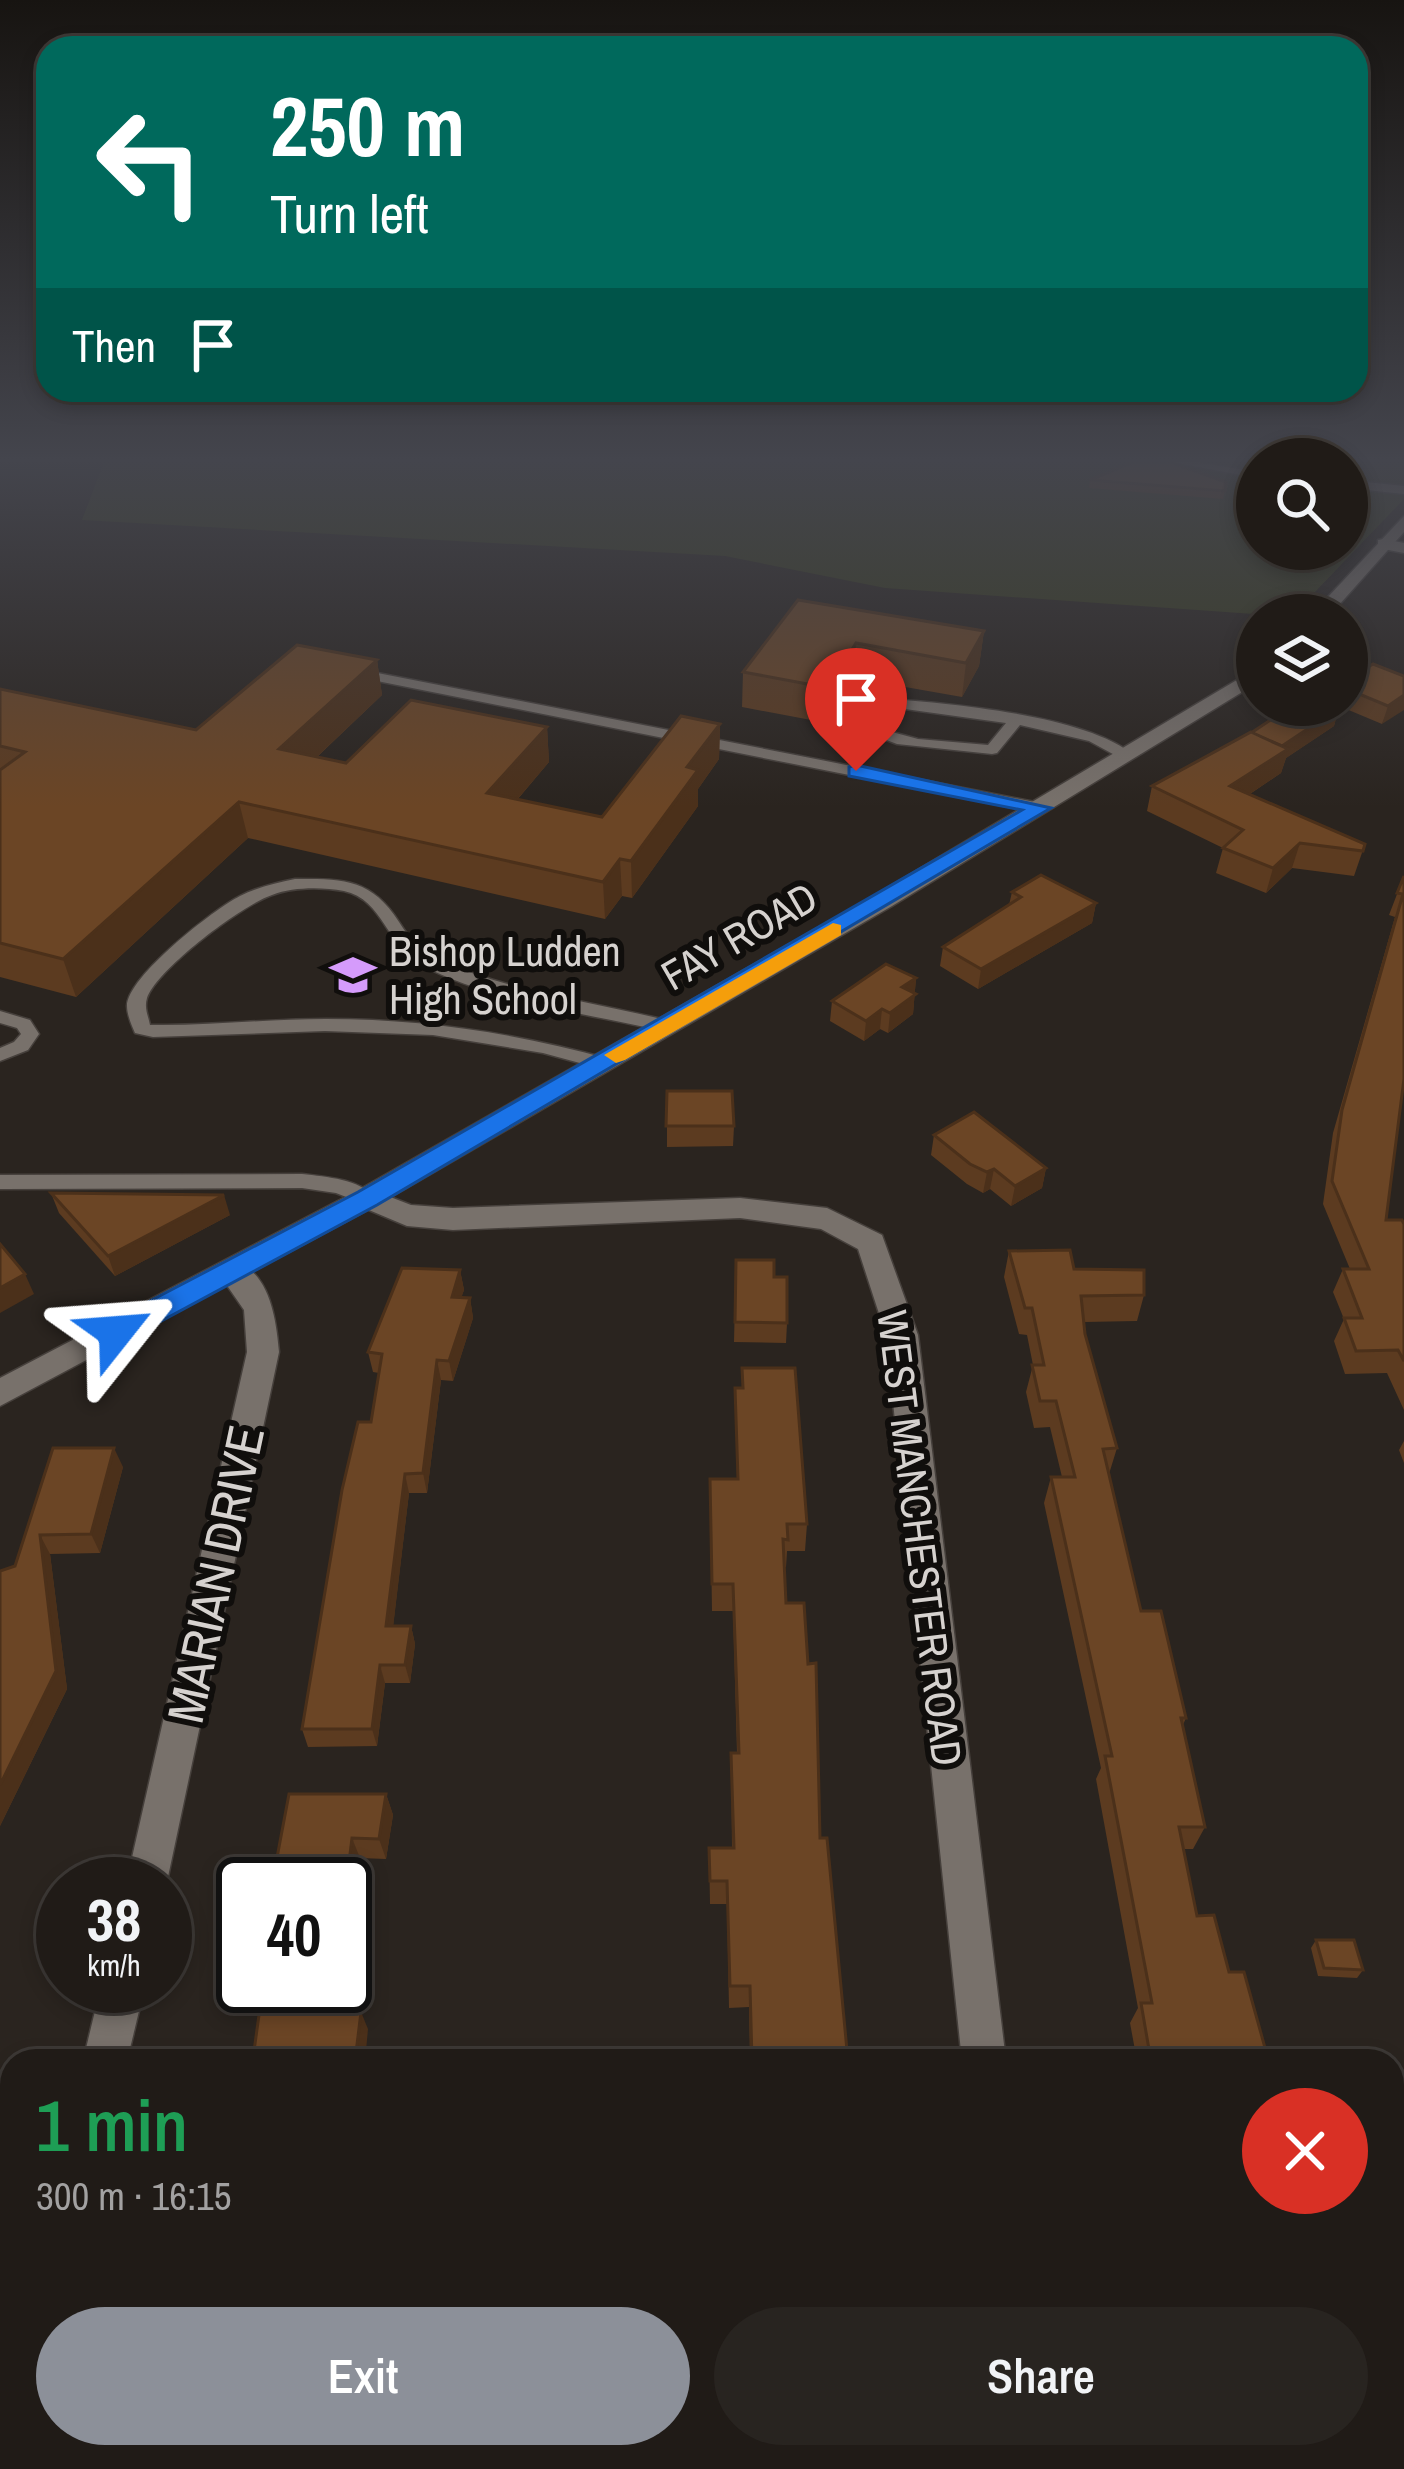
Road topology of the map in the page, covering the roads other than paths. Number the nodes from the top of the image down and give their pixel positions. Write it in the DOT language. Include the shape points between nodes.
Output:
graph roads {
  1 [pos="351,672"];
  2 [pos="1236,687"];
  3 [pos="1014,723"];
  4 [pos="1127,756"];
  5 [pos="1040,808"];
  6 [pos="0,1017"];
  7 [pos="667,1026"];
  8 [pos="0,1055"];
  9 [pos="602,1063"];
  10 [pos="0,1183"];
  11 [pos="368,1198"];
  12 [pos="232,1271"];
  13 [pos="0,1393"];
  14 [pos="152,1857"];
  15 [pos="116,2013"];
  16 [pos="108,2049"];
  17 [pos="983,2049"];
  1 -- 5 [label="lane"];
  2 -- 4 [label="street, FAY ROAD"];
  3 -- 3 [label="lane" via="876,700 861,703 849,721 972,750 992,750"];
  3 -- 4 [label="lane" via="1092,737"];
  4 -- 5 [label="street, FAY ROAD"];
  5 -- 7 [label="street, FAY ROAD"];
  6 -- 8 [label="lane" via="24,1024 29,1034"];
  7 -- 9 [label="street, FAY ROAD"];
  7 -- 9 [label="lane" via="454,974 411,954 370,896 308,882 243,897 216,916 141,990 136,1006 142,1028 153,1030 454,1027"];
  9 -- 11 [label="street, FAY ROAD"];
  10 -- 11 [label="lane" via="302,1181"];
  11 -- 12 [label="street, FAY ROAD"];
  11 -- 17 [label="street, WEST MANCHESTER ROAD" via="406,1215 453,1219 740,1208 827,1219 871,1243 902,1335"];
  12 -- 13 [label="street, FAY ROAD"];
  12 -- 14 [label="street, MARIAN DRIVE" via="260,1308 263,1352"];
  15 -- 16 [label="street"];
}
